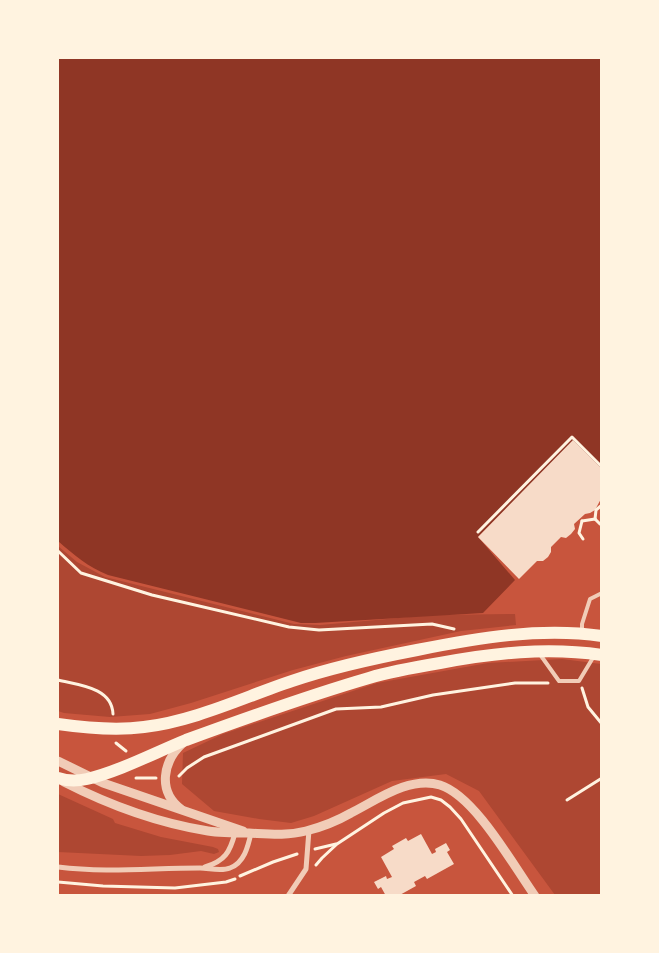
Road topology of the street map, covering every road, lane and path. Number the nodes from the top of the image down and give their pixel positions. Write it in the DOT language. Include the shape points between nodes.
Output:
graph roads {
  1 [pos="602,467"];
  2 [pos="602,505"];
  3 [pos="595,519"];
  4 [pos="600,524"];
  5 [pos="478,532"];
  6 [pos="583,539"];
  7 [pos="58,551"];
  8 [pos="602,593"];
  9 [pos="458,629"];
  10 [pos="582,633"];
  11 [pos="602,636"];
  12 [pos="537,651"];
  13 [pos="594,654"];
  14 [pos="58,680"];
  15 [pos="579,680"];
  16 [pos="559,681"];
  17 [pos="113,714"];
  18 [pos="58,724"];
  19 [pos="602,724"];
  20 [pos="113,740"];
  21 [pos="185,741"];
  22 [pos="127,752"];
  23 [pos="58,761"];
  24 [pos="179,776"];
  25 [pos="58,778"];
  26 [pos="91,778"];
  27 [pos="136,778"];
  28 [pos="156,778"];
  29 [pos="602,778"];
  30 [pos="567,800"];
  31 [pos="183,810"];
  32 [pos="308,830"];
  33 [pos="237,831"];
  34 [pos="251,834"];
  35 [pos="58,867"];
  36 [pos="200,868"];
  37 [pos="311,873"];
  38 [pos="288,896"];
  39 [pos="513,896"];
  40 [pos="535,896"];
  1 -- 5 [label="path" via="572,437"];
  2 -- 3 [label="path" via="596,510"];
  3 -- 4 [label="path"];
  3 -- 6 [label="path" via="581,520 579,533"];
  7 -- 9 [label="path" via="81,573 152,596 289,627 320,630 432,624"];
  8 -- 10 [label="lane" via="590,599"];
  10 -- 11 [label="highway"];
  10 -- 13 [label="highway"];
  10 -- 18 [label="highway" via="505,635 373,659 301,678 154,725 104,729"];
  12 -- 13 [label="highway"];
  12 -- 16 [label="lane"];
  12 -- 21 [label="highway" via="463,659 371,677"];
  13 -- 15 [label="lane"];
  14 -- 17 [label="path" via="92,688 105,695"];
  15 -- 16 [label="lane"];
  15 -- 19 [label="path" via="588,707"];
  16 -- 24 [label="path" via="433,695 381,707 336,709 204,757"];
  20 -- 22 [label="path"];
  21 -- 26 [label="highway"];
  21 -- 31 [label="street" via="171,757 165,774 170,796"];
  23 -- 26 [label="street"];
  25 -- 26 [label="highway"];
  25 -- 33 [label="street" via="125,809 196,829"];
  26 -- 31 [label="street"];
  27 -- 28 [label="path"];
  29 -- 30 [label="path"];
  31 -- 33 [label="street"];
  32 -- 34 [label="street" via="282,835"];
  32 -- 38 [label="street" via="306,869"];
  32 -- 40 [label="street" via="340,819 403,787 438,784 458,794 473,808"];
  33 -- 34 [label="street"];
  33 -- 36 [label="street" via="226,856"];
  34 -- 36 [label="street" via="246,851 235,866 225,870"];
  35 -- 36 [label="street" via="105,871"];
  37 -- 39 [label="path" via="337,844 369,822 403,803 431,797 450,806 461,819"];
}
